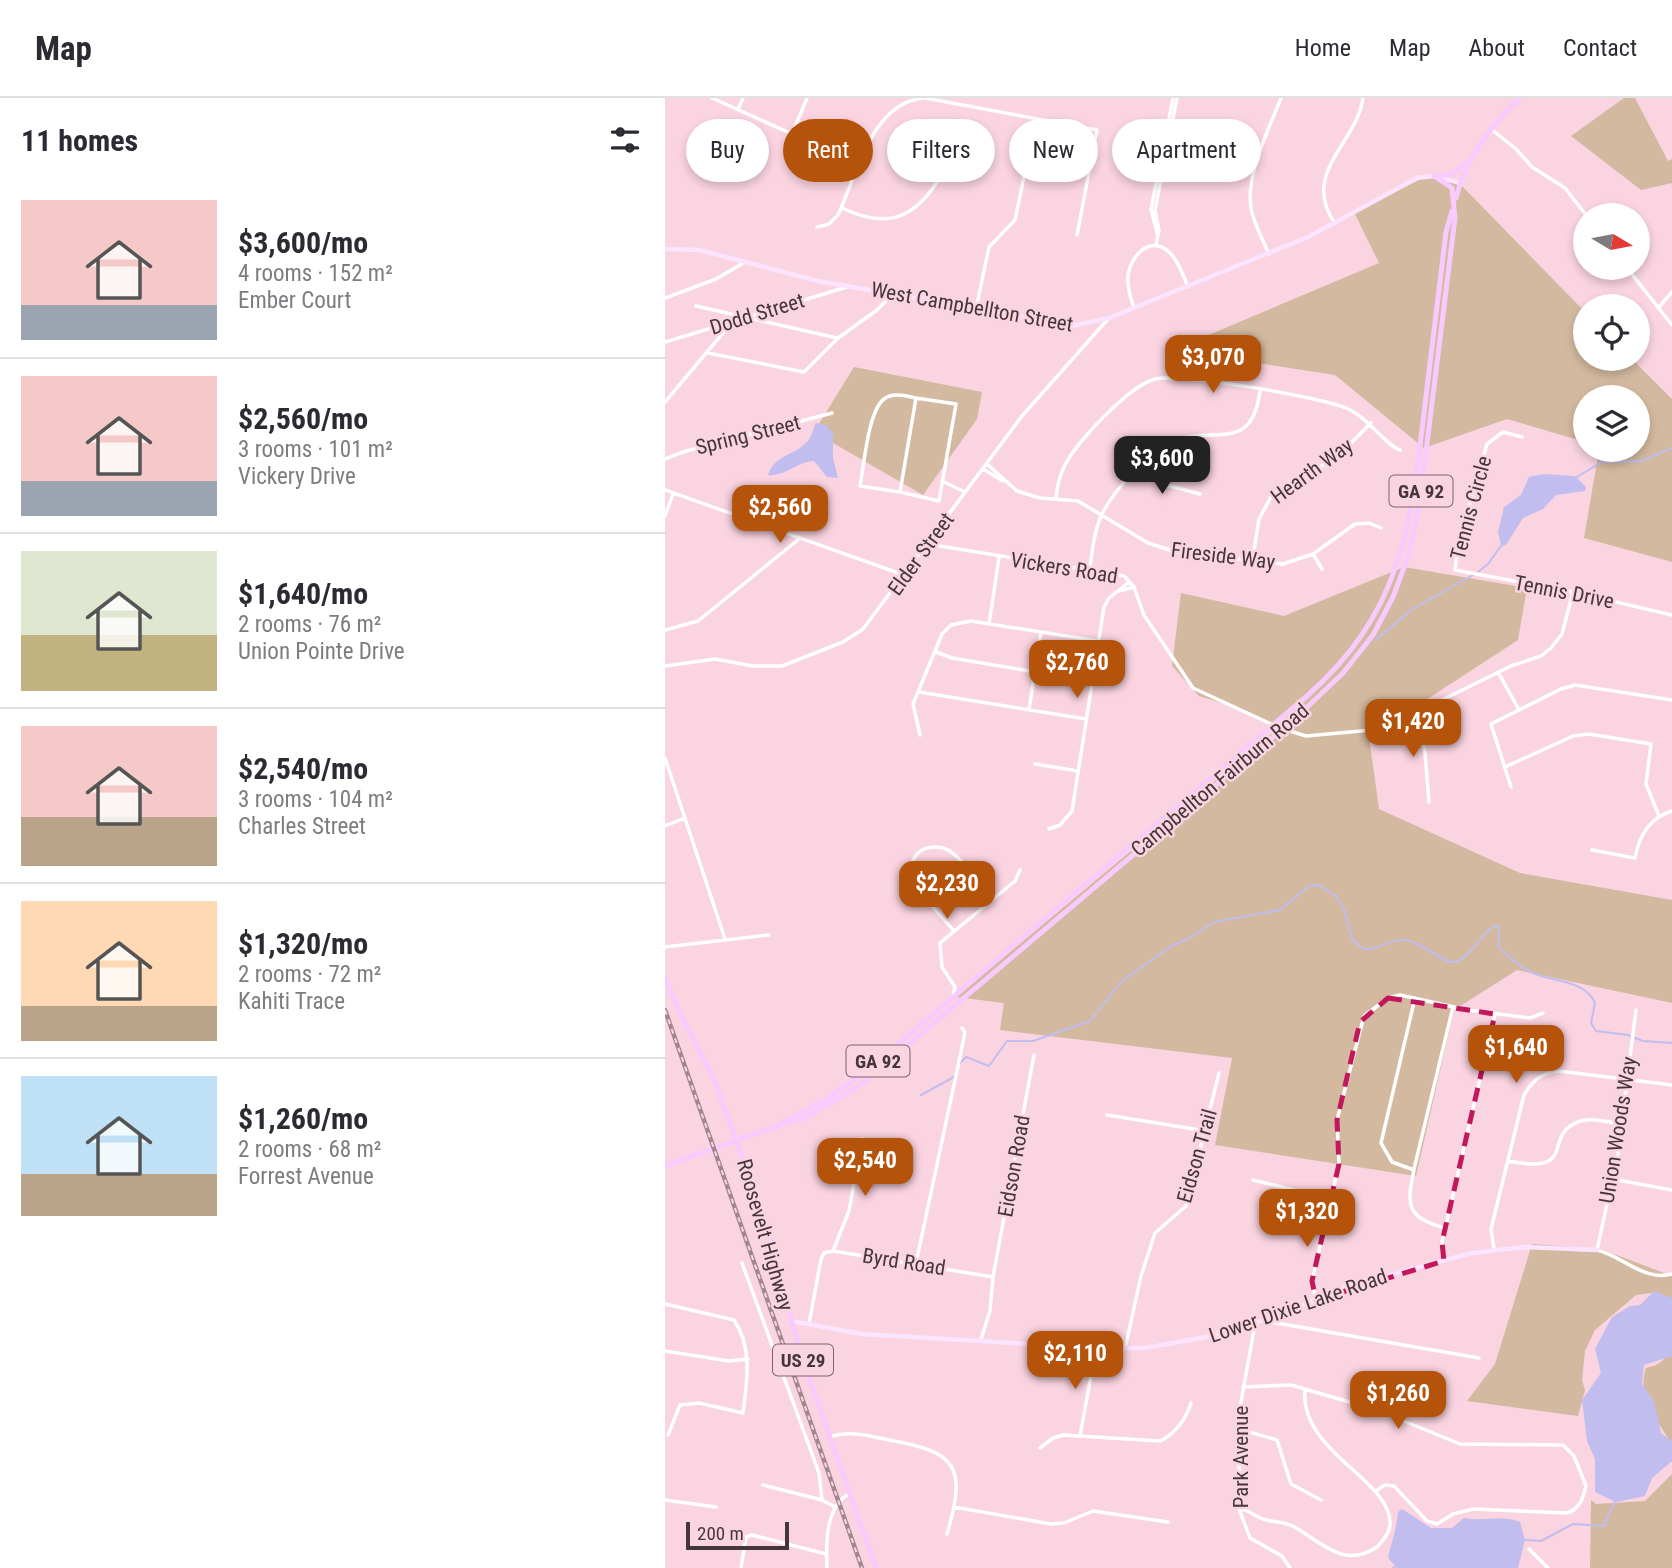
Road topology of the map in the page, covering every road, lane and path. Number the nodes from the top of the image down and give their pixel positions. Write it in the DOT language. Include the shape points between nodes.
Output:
graph roads {
  1 [pos="712,98"];
  2 [pos="743,98"];
  3 [pos="807,98"];
  4 [pos="924,98"];
  5 [pos="1175,98"];
  6 [pos="1281,98"];
  7 [pos="1363,98"];
  8 [pos="1520,98"];
  9 [pos="738,110"];
  10 [pos="1035,119"];
  11 [pos="1491,129"];
  12 [pos="1470,159"];
  13 [pos="1434,176"];
  14 [pos="937,182"];
  15 [pos="1023,182"];
  16 [pos="1087,182"];
  17 [pos="1460,183"];
  18 [pos="1577,203"];
  19 [pos="842,208"];
  20 [pos="1453,209"];
  21 [pos="1335,224"];
  22 [pos="817,227"];
  23 [pos="1077,235"];
  24 [pos="1156,245"];
  25 [pos="665,249"];
  26 [pos="1269,254"];
  27 [pos="745,262"];
  28 [pos="1637,280"];
  29 [pos="848,286"];
  30 [pos="1188,287"];
  31 [pos="1672,292"];
  32 [pos="893,294"];
  33 [pos="665,298"];
  34 [pos="696,306"];
  35 [pos="1659,307"];
  36 [pos="1134,308"];
  37 [pos="976,310"];
  38 [pos="740,318"];
  39 [pos="1109,318"];
  40 [pos="734,320"];
  41 [pos="1672,325"];
  42 [pos="838,338"];
  43 [pos="665,342"];
  44 [pos="708,353"];
  45 [pos="1260,391"];
  46 [pos="916,398"];
  47 [pos="665,402"];
  48 [pos="832,414"];
  49 [pos="1371,423"];
  50 [pos="1522,437"];
  51 [pos="1400,450"];
  52 [pos="665,459"];
  53 [pos="987,464"];
  54 [pos="1140,466"];
  55 [pos="983,469"];
  56 [pos="942,481"];
  57 [pos="1005,481"];
  58 [pos="665,490"];
  59 [pos="900,492"];
  60 [pos="966,492"];
  61 [pos="673,494"];
  62 [pos="1200,494"];
  63 [pos="1056,498"];
  64 [pos="1102,513"];
  65 [pos="665,516"];
  66 [pos="1381,528"];
  67 [pos="799,539"];
  68 [pos="928,544"];
  69 [pos="1313,554"];
  70 [pos="999,558"];
  71 [pos="1252,563"];
  72 [pos="1090,569"];
  73 [pos="1322,569"];
  74 [pos="1455,570"];
  75 [pos="905,575"];
  76 [pos="1130,582"];
  77 [pos="1134,587"];
  78 [pos="1119,591"];
  79 [pos="1573,592"];
  80 [pos="1672,615"];
  81 [pos="989,624"];
  82 [pos="665,630"];
  83 [pos="1041,632"];
  84 [pos="1098,641"];
  85 [pos="936,652"];
  86 [pos="665,666"];
  87 [pos="1036,667"];
  88 [pos="1030,671"];
  89 [pos="1498,672"];
  90 [pos="1040,673"];
  91 [pos="1034,677"];
  92 [pos="1092,680"];
  93 [pos="918,692"];
  94 [pos="1672,700"];
  95 [pos="1029,710"];
  96 [pos="1519,710"];
  97 [pos="1417,714"];
  98 [pos="1086,719"];
  99 [pos="1273,724"];
  100 [pos="1280,728"];
  101 [pos="920,734"];
  102 [pos="665,758"];
  103 [pos="1035,764"];
  104 [pos="1505,767"];
  105 [pos="1078,771"];
  106 [pos="1511,787"];
  107 [pos="1429,802"];
  108 [pos="1672,811"];
  109 [pos="1659,816"];
  110 [pos="685,818"];
  111 [pos="665,826"];
  112 [pos="1049,829"];
  113 [pos="1592,850"];
  114 [pos="1020,870"];
  115 [pos="991,901"];
  116 [pos="954,931"];
  117 [pos="769,935"];
  118 [pos="725,939"];
  119 [pos="665,947"];
  120 [pos="665,978"];
  121 [pos="969,983"];
  122 [pos="954,984"];
  123 [pos="952,998"];
  124 [pos="1415,998"];
  125 [pos="1453,1007"];
  126 [pos="1636,1010"];
  127 [pos="1543,1013"];
  128 [pos="1495,1014"];
  129 [pos="963,1028"];
  130 [pos="1034,1055"];
  131 [pos="1219,1073"];
  132 [pos="1627,1079"];
  133 [pos="1672,1085"];
  134 [pos="1107,1115"];
  135 [pos="1622,1124"];
  136 [pos="777,1126"];
  137 [pos="1206,1131"];
  138 [pos="862,1139"];
  139 [pos="736,1140"];
  140 [pos="1508,1161"];
  141 [pos="665,1166"];
  142 [pos="1414,1170"];
  143 [pos="1612,1179"];
  144 [pos="1252,1180"];
  145 [pos="1672,1189"];
  146 [pos="1331,1199"];
  147 [pos="1445,1228"];
  148 [pos="1494,1249"];
  149 [pos="1597,1250"];
  150 [pos="833,1251"];
  151 [pos="1444,1261"];
  152 [pos="742,1263"];
  153 [pos="916,1263"];
  154 [pos="1672,1274"];
  155 [pos="993,1277"];
  156 [pos="1316,1300"];
  157 [pos="665,1304"];
  158 [pos="790,1321"];
  159 [pos="1265,1321"];
  160 [pos="1255,1324"];
  161 [pos="809,1325"];
  162 [pos="981,1339"];
  163 [pos="1096,1348"];
  164 [pos="1125,1349"];
  165 [pos="665,1351"];
  166 [pos="748,1359"];
  167 [pos="1479,1359"];
  168 [pos="1243,1387"];
  169 [pos="1305,1389"];
  170 [pos="1191,1403"];
  171 [pos="1239,1429"];
  172 [pos="669,1435"];
  173 [pos="830,1437"];
  174 [pos="1080,1437"];
  175 [pos="1040,1448"];
  176 [pos="764,1485"];
  177 [pos="1376,1491"];
  178 [pos="849,1494"];
  179 [pos="665,1500"];
  180 [pos="822,1500"];
  181 [pos="1321,1500"];
  182 [pos="716,1507"];
  183 [pos="835,1507"];
  184 [pos="954,1507"];
  185 [pos="1239,1509"];
  186 [pos="1168,1522"];
  187 [pos="947,1534"];
  188 [pos="1529,1549"];
  189 [pos="826,1554"];
  190 [pos="1332,1558"];
  191 [pos="1353,1563"];
  192 [pos="741,1568"];
  193 [pos="827,1568"];
  194 [pos="876,1568"];
  195 [pos="1290,1568"];
  196 [pos="1548,1568"];
  1 -- 9 [label="street"];
  2 -- 9 [label="street"];
  3 -- 9 [label="street" via="792,134"];
  4 -- 10 [label="street"];
  4 -- 19 [label="street" via="909,99 881,119"];
  5 -- 24 [label="street" via="1155,210"];
  6 -- 26 [label="street" via="1262,144 1250,192 1252,214"];
  7 -- 21 [label="street" via="1357,124 1334,153 1327,172 1325,197"];
  8 -- 11 [label="main road, Campbellton Fairburn Road / GA 92"];
  11 -- 12 [label="main road, Campbellton Fairburn Road / GA 92"];
  11 -- 18 [label="street" via="1532,167 1565,188"];
  12 -- 13 [label="main road" via="1456,173"];
  12 -- 17 [label="main road, Campbellton Fairburn Road / GA 92"];
  13 -- 17 [label="main road"];
  13 -- 20 [label="main road" via="1452,188"];
  13 -- 21 [label="main road, West Campbellton Street" via="1417,178"];
  14 -- 19 [label="street" via="924,202 888,219 860,217"];
  15 -- 37 [label="street" via="1015,220 989,247"];
  16 -- 23 [label="street"];
  17 -- 20 [label="main road, Campbellton Fairburn Road / GA 92"];
  19 -- 22 [label="street" via="829,224"];
  20 -- 99 [label="main road, Campbellton Fairburn Road / GA 92" via="1446,232 1411,520 1399,562 1380,606 1349,654"];
  20 -- 100 [label="main road, Campbellton Fairburn Road / GA 92" via="1420,496 1404,569 1387,610 1357,657"];
  21 -- 26 [label="main road, West Campbellton Street"];
  24 -- 30 [label="street" via="1173,255"];
  24 -- 36 [label="street" via="1139,251 1130,268 1128,287"];
  25 -- 27 [label="main road, West Campbellton Street" via="699,250"];
  26 -- 30 [label="main road, West Campbellton Street"];
  27 -- 29 [label="main road, West Campbellton Street"];
  27 -- 33 [label="street" via="716,279"];
  28 -- 35 [label="street"];
  29 -- 32 [label="main road, West Campbellton Street"];
  29 -- 38 [label="street, Dodd Street"];
  30 -- 36 [label="main road, West Campbellton Street"];
  31 -- 35 [label="street"];
  32 -- 37 [label="main road, West Campbellton Street"];
  32 -- 42 [label="street"];
  34 -- 38 [label="street"];
  35 -- 41 [label="street"];
  36 -- 39 [label="main road, West Campbellton Street"];
  37 -- 39 [label="main road, West Campbellton Street" via="1059,326"];
  38 -- 40 [label="street, Dodd Street"];
  38 -- 42 [label="street"];
  39 -- 53 [label="street, Elder Street" via="1034,401"];
  40 -- 43 [label="street, Dodd Street"];
  40 -- 44 [label="street"];
  42 -- 44 [label="street" via="804,372"];
  44 -- 47 [label="street"];
  45 -- 49 [label="street" via="1333,404"];
  45 -- 54 [label="street" via="1255,414 1240,430 1225,436 1174,440"];
  45 -- 63 [label="street" via="1178,377 1140,385 1070,456 1060,474"];
  46 -- 56 [label="street" via="956,404"];
  46 -- 59 [label="street"];
  46 -- 59 [label="street" via="884,398 874,411 860,486"];
  48 -- 52 [label="street, Spring Street"];
  49 -- 51 [label="street"];
  49 -- 71 [label="street, Hearth Way" via="1335,459 1271,497 1259,519"];
  50 -- 74 [label="street, Tennis Circle" via="1503,432 1487,444 1459,540"];
  53 -- 55 [label="street, Elder Street"];
  53 -- 57 [label="street, Fireside Way"];
  54 -- 62 [label="street" via="1165,485"];
  54 -- 64 [label="street"];
  55 -- 57 [label="street, Fireside Way"];
  55 -- 60 [label="street, Elder Street"];
  56 -- 59 [label="street" via="939,501"];
  56 -- 60 [label="street"];
  57 -- 63 [label="street, Fireside Way" via="1029,496"];
  58 -- 61 [label="street"];
  60 -- 68 [label="street, Elder Street"];
  61 -- 65 [label="street"];
  61 -- 67 [label="street"];
  63 -- 64 [label="street, Fireside Way" via="1078,501"];
  64 -- 71 [label="street, Fireside Way" via="1163,549"];
  64 -- 72 [label="street"];
  66 -- 69 [label="street, Fireside Way" via="1362,522"];
  67 -- 75 [label="street"];
  67 -- 82 [label="street" via="698,621"];
  68 -- 70 [label="street, Vickers Road"];
  68 -- 75 [label="street, Elder Street"];
  69 -- 71 [label="street, Fireside Way" via="1283,564"];
  69 -- 73 [label="street"];
  70 -- 72 [label="street, Vickers Road"];
  70 -- 81 [label="street"];
  72 -- 76 [label="street, Vickers Road" via="1117,573"];
  74 -- 79 [label="street, Tennis Drive"];
  75 -- 86 [label="street, Elder Street" via="863,629 798,662 765,667 707,659"];
  76 -- 77 [label="street, Vickers Road"];
  76 -- 78 [label="street"];
  77 -- 78 [label="street"];
  77 -- 99 [label="street, Vickers Road" via="1144,615 1187,682 1208,697"];
  78 -- 84 [label="street" via="1104,607"];
  79 -- 80 [label="street, Tennis Drive"];
  79 -- 89 [label="street, Vickers Road" via="1562,634 1551,649"];
  81 -- 83 [label="street"];
  81 -- 85 [label="street" via="962,621 951,625"];
  83 -- 84 [label="street"];
  83 -- 87 [label="street"];
  84 -- 92 [label="street"];
  85 -- 88 [label="street" via="952,659"];
  85 -- 93 [label="street"];
  87 -- 88 [label="street"];
  87 -- 90 [label="street"];
  88 -- 91 [label="street"];
  89 -- 96 [label="street"];
  89 -- 97 [label="street, Vickers Road"];
  90 -- 91 [label="street"];
  90 -- 92 [label="street"];
  91 -- 95 [label="street"];
  92 -- 98 [label="street"];
  93 -- 95 [label="street"];
  93 -- 101 [label="street" via="913,711"];
  94 -- 96 [label="street" via="1575,685"];
  95 -- 98 [label="street"];
  96 -- 104 [label="street" via="1491,724"];
  97 -- 100 [label="street, Vickers Road" via="1367,733 1300,735"];
  97 -- 107 [label="street"];
  98 -- 105 [label="street"];
  99 -- 100 [label="street, Vickers Road"];
  99 -- 121 [label="main road, Campbellton Fairburn Road / GA 92"];
  100 -- 136 [label="main road, Campbellton Fairburn Road / GA 92" via="862,1084 804,1118"];
  102 -- 110 [label="street"];
  103 -- 105 [label="street"];
  104 -- 106 [label="street"];
  104 -- 109 [label="street" via="1573,736 1589,734 1651,744 1646,784"];
  105 -- 112 [label="street" via="1072,811 1060,825"];
  108 -- 109 [label="street"];
  109 -- 113 [label="street" via="1642,835 1635,858"];
  110 -- 111 [label="street"];
  110 -- 118 [label="street"];
  114 -- 115 [label="street" via="1015,881"];
  115 -- 116 [label="street"];
  115 -- 116 [label="street" via="950,851 932,847 921,851 913,859 914,882"];
  116 -- 122 [label="street" via="940,943 943,967"];
  117 -- 118 [label="street"];
  118 -- 119 [label="street"];
  120 -- 139 [label="main road, US 29" via="715,1079"];
  121 -- 122 [label="street"];
  121 -- 123 [label="main road, Campbellton Fairburn Road / GA 92"];
  122 -- 123 [label="street"];
  123 -- 136 [label="main road, Campbellton Fairburn Road / GA 92" via="849,1084"];
  124 -- 125 [label="street"];
  124 -- 142 [label="street" via="1381,1143 1392,1162"];
  124 -- 146 [label="street" via="1388,998 1360,1022 1337,1120 1339,1164"];
  125 -- 128 [label="street"];
  125 -- 142 [label="street"];
  126 -- 132 [label="street, Union Woods Way"];
  127 -- 128 [label="street" via="1530,1018"];
  128 -- 147 [label="street"];
  129 -- 153 [label="street"];
  130 -- 155 [label="street, Eidson Road"];
  131 -- 137 [label="street, Eidson Trail"];
  132 -- 133 [label="street"];
  132 -- 135 [label="street, Union Woods Way"];
  132 -- 140 [label="street" via="1545,1073 1524,1095"];
  134 -- 137 [label="street"];
  135 -- 140 [label="street" via="1578,1121 1567,1129 1545,1164"];
  135 -- 143 [label="street, Union Woods Way"];
  136 -- 139 [label="main road, Campbellton Fairburn Road / GA 92"];
  137 -- 164 [label="street, Eidson Trail" via="1186,1206 1159,1228 1152,1242"];
  138 -- 150 [label="street" via="849,1210"];
  139 -- 141 [label="main road, Campbellton Fairburn Road"];
  139 -- 158 [label="main road, Roosevelt Highway / US 29" via="765,1224"];
  140 -- 148 [label="street" via="1491,1229"];
  142 -- 147 [label="street" via="1409,1195 1414,1213 1425,1223"];
  143 -- 145 [label="street"];
  143 -- 149 [label="street, Union Woods Way"];
  144 -- 146 [label="street"];
  146 -- 156 [label="street" via="1312,1281"];
  147 -- 151 [label="street"];
  148 -- 149 [label="main road, Lower Dixie Lake Road"];
  148 -- 151 [label="main road, Lower Dixie Lake Road"];
  149 -- 154 [label="street, Lower Dixie Lake Road" via="1647,1274"];
  150 -- 153 [label="street, Byrd Road"];
  150 -- 161 [label="street, Byrd Road" via="821,1259"];
  151 -- 156 [label="main road, Lower Dixie Lake Road" via="1357,1283"];
  152 -- 180 [label="street" via="819,1473"];
  153 -- 155 [label="street, Byrd Road"];
  155 -- 162 [label="street" via="990,1311"];
  156 -- 159 [label="main road, Lower Dixie Lake Road"];
  157 -- 166 [label="street" via="734,1320"];
  158 -- 161 [label="main road, Lower Dixie Lake Road"];
  158 -- 173 [label="main road, Roosevelt Highway / US 29"];
  159 -- 160 [label="main road, Lower Dixie Lake Road"];
  159 -- 167 [label="street"];
  160 -- 164 [label="main road, Lower Dixie Lake Road" via="1197,1340"];
  160 -- 168 [label="street, Park Avenue"];
  161 -- 162 [label="main road, Lower Dixie Lake Road" via="862,1334"];
  162 -- 163 [label="main road, Lower Dixie Lake Road"];
  163 -- 164 [label="main road, Lower Dixie Lake Road"];
  163 -- 174 [label="street"];
  165 -- 166 [label="street" via="729,1362"];
  166 -- 172 [label="street" via="743,1413 699,1403 680,1405"];
  168 -- 169 [label="street" via="1283,1384"];
  168 -- 171 [label="street, Park Avenue"];
  169 -- 177 [label="street" via="1305,1406 1312,1422 1337,1458"];
  169 -- 177 [label="street" via="1385,1413 1460,1444 1567,1448 1586,1480 1574,1511 1467,1510 1434,1524 1394,1486"];
  170 -- 174 [label="street" via="1187,1415 1160,1441"];
  171 -- 181 [label="street" via="1277,1440 1291,1484"];
  171 -- 185 [label="street, Park Avenue"];
  173 -- 178 [label="main road, Roosevelt Highway / US 29"];
  173 -- 184 [label="street" via="851,1433 934,1450 955,1473"];
  174 -- 175 [label="street" via="1053,1438"];
  176 -- 180 [label="street"];
  177 -- 191 [label="street" via="1389,1516 1389,1530 1371,1555"];
  178 -- 183 [label="street"];
  178 -- 194 [label="main road, Roosevelt Highway / US 29"];
  179 -- 182 [label="street"];
  180 -- 183 [label="street"];
  183 -- 189 [label="street"];
  184 -- 186 [label="street" via="1051,1524 1093,1511"];
  184 -- 187 [label="street"];
  185 -- 190 [label="street" via="1293,1525"];
  185 -- 195 [label="street, Park Avenue" via="1250,1538 1282,1556"];
  188 -- 196 [label="street"];
  189 -- 192 [label="street" via="752,1535 743,1546"];
  189 -- 193 [label="street"];
}
